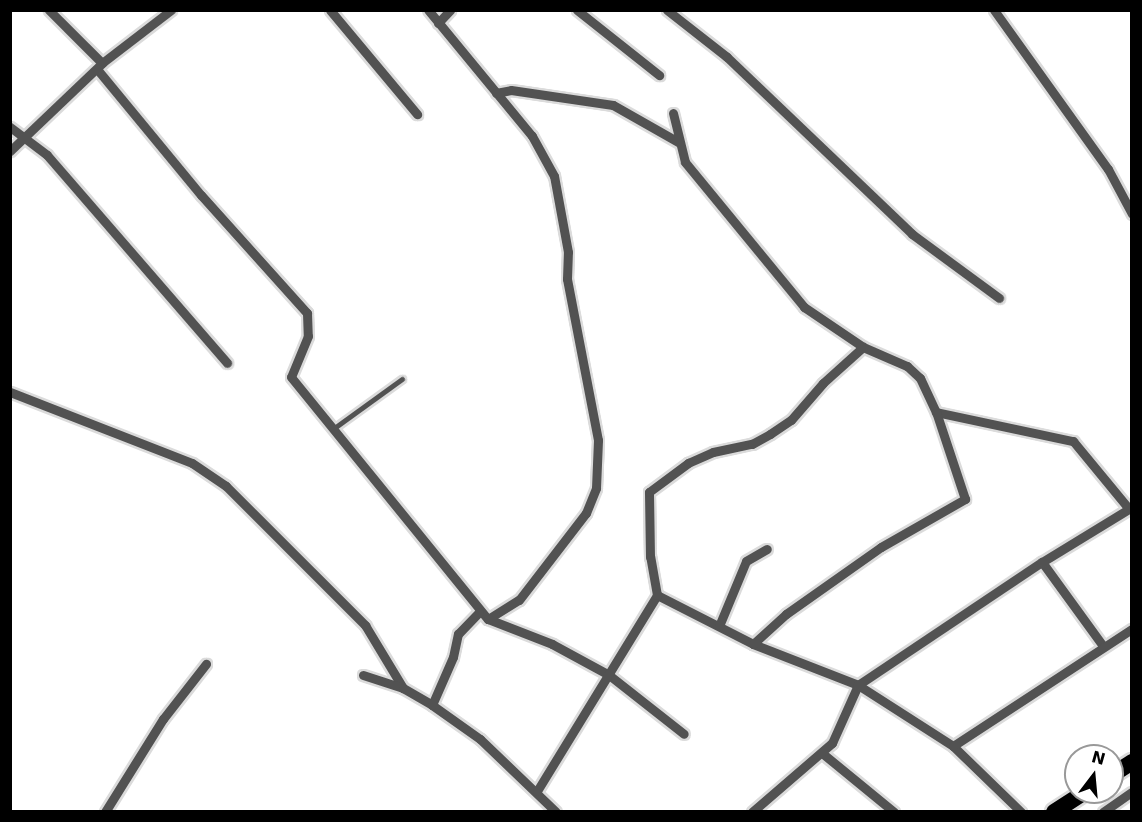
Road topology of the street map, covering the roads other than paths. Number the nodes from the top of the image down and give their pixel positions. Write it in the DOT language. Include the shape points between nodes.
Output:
graph roads {
  1 [pos="49,10"];
  2 [pos="171,10"];
  3 [pos="330,10"];
  4 [pos="428,10"];
  5 [pos="450,10"];
  6 [pos="578,10"];
  7 [pos="667,10"];
  8 [pos="994,10"];
  9 [pos="438,23"];
  10 [pos="99,66"];
  11 [pos="659,75"];
  12 [pos="496,93"];
  13 [pos="673,113"];
  14 [pos="417,114"];
  15 [pos="10,127"];
  16 [pos="24,138"];
  17 [pos="680,143"];
  18 [pos="10,151"];
  19 [pos="1131,214"];
  20 [pos="999,298"];
  21 [pos="863,347"];
  22 [pos="227,363"];
  23 [pos="402,379"];
  24 [pos="10,392"];
  25 [pos="936,412"];
  26 [pos="333,429"];
  27 [pos="1130,508"];
  28 [pos="767,549"];
  29 [pos="1042,562"];
  30 [pos="657,595"];
  31 [pos="478,612"];
  32 [pos="488,619"];
  33 [pos="719,626"];
  34 [pos="1131,629"];
  35 [pos="753,644"];
  36 [pos="1103,646"];
  37 [pos="206,664"];
  38 [pos="363,675"];
  39 [pos="609,675"];
  40 [pos="858,686"];
  41 [pos="404,688"];
  42 [pos="432,705"];
  43 [pos="684,734"];
  44 [pos="953,746"];
  45 [pos="822,753"];
  46 [pos="537,791"];
  47 [pos="1131,792"];
  48 [pos="1070,804"];
  49 [pos="105,812"];
  50 [pos="556,812"];
  51 [pos="752,812"];
  52 [pos="894,812"];
  53 [pos="1021,812"];
  54 [pos="1054,812"];
  55 [pos="1103,812"];
  1 -- 10 [label="street"];
  2 -- 10 [label="street"];
  3 -- 14 [label="street"];
  4 -- 9 [label="street"];
  5 -- 9 [label="street"];
  6 -- 11 [label="street"];
  7 -- 20 [label="street" via="727,57 912,234"];
  8 -- 19 [label="street" via="1108,169"];
  9 -- 12 [label="street"];
  10 -- 16 [label="street"];
  10 -- 26 [label="street" via="201,195 308,313 309,336 291,377"];
  12 -- 17 [label="street" via="511,90 613,105"];
  12 -- 32 [label="street" via="532,136 554,176 568,252 567,279 598,440 596,488 586,513 519,600"];
  13 -- 17 [label="street"];
  15 -- 16 [label="street"];
  16 -- 18 [label="street"];
  16 -- 22 [label="street" via="47,155"];
  17 -- 21 [label="street" via="685,162 804,307"];
  21 -- 25 [label="street" via="907,366 920,378"];
  21 -- 30 [label="street" via="823,383 791,420 771,434 752,444 713,452 688,464 649,492 650,556"];
  23 -- 26 [label="lane"];
  24 -- 41 [label="street" via="192,463 225,486 365,626"];
  25 -- 27 [label="street" via="1072,441"];
  25 -- 35 [label="street" via="965,499 880,547 786,614"];
  26 -- 31 [label="street"];
  27 -- 29 [label="street"];
  28 -- 33 [label="street" via="746,561"];
  29 -- 36 [label="street"];
  29 -- 40 [label="street"];
  30 -- 33 [label="street"];
  30 -- 39 [label="street"];
  31 -- 32 [label="street"];
  31 -- 42 [label="street" via="458,634 453,657"];
  32 -- 39 [label="street" via="552,644"];
  33 -- 35 [label="street"];
  34 -- 36 [label="street"];
  35 -- 40 [label="street"];
  36 -- 44 [label="street"];
  37 -- 49 [label="street" via="163,719"];
  38 -- 41 [label="street"];
  39 -- 43 [label="street"];
  39 -- 46 [label="street"];
  40 -- 44 [label="street"];
  40 -- 45 [label="street" via="832,743"];
  41 -- 42 [label="street"];
  42 -- 46 [label="street" via="480,739"];
  44 -- 53 [label="street"];
  45 -- 51 [label="street"];
  45 -- 52 [label="street"];
  46 -- 50 [label="street"];
  47 -- 55 [label="street"];
  48 -- 54 [label="highway"];
}
